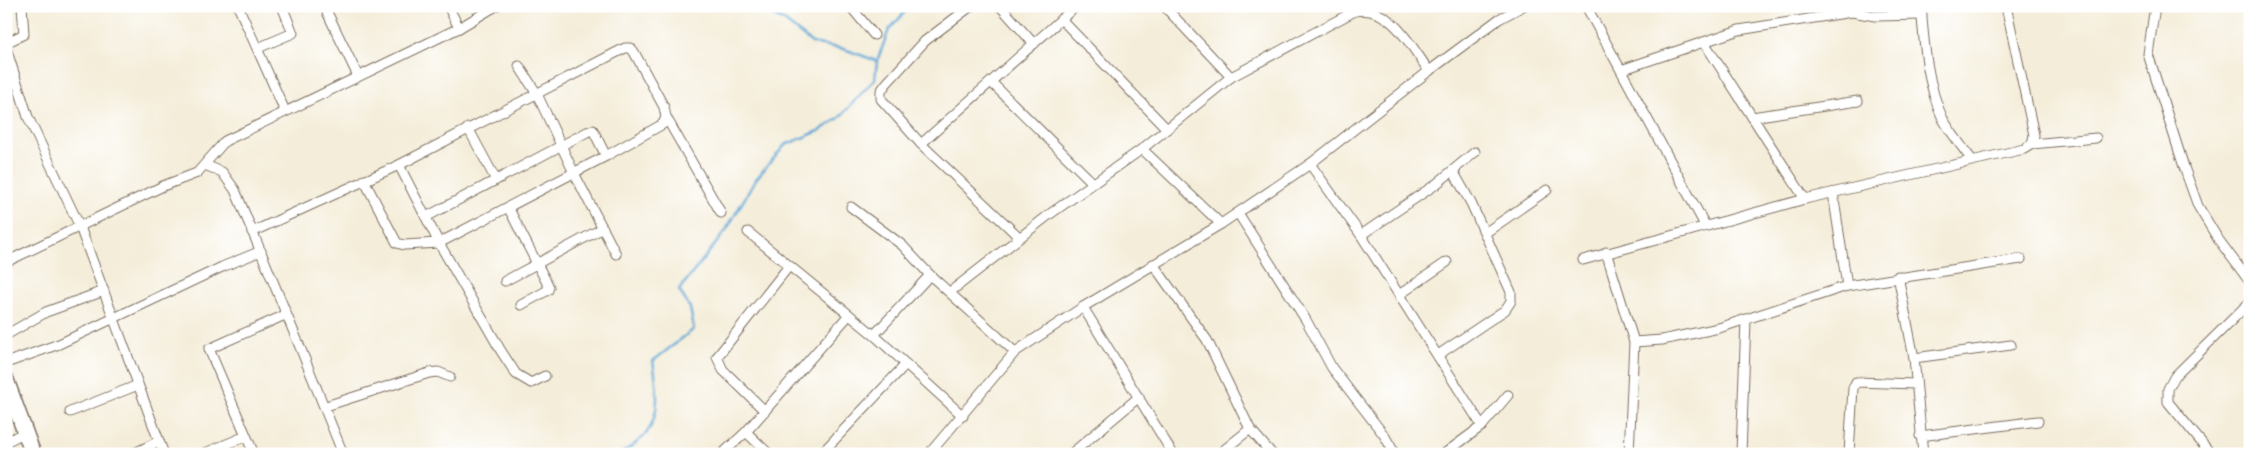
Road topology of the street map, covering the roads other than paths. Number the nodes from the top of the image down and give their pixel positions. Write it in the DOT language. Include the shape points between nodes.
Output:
graph roads {
  1 [pos="22,6"];
  2 [pos="238,6"];
  3 [pos="282,6"];
  4 [pos="324,6"];
  5 [pos="448,6"];
  6 [pos="496,6"];
  7 [pos="850,6"];
  8 [pos="971,6"];
  9 [pos="1000,6"];
  10 [pos="1076,6"];
  11 [pos="1164,6"];
  12 [pos="1524,6"];
  13 [pos="1586,6"];
  14 [pos="2006,6"];
  15 [pos="2155,6"];
  16 [pos="1353,8"];
  17 [pos="1383,10"];
  18 [pos="1921,11"];
  19 [pos="1061,19"];
  20 [pos="459,28"];
  21 [pos="874,35"];
  22 [pos="1704,42"];
  23 [pos="6,43"];
  24 [pos="1034,44"];
  25 [pos="6,48"];
  26 [pos="258,48"];
  27 [pos="519,66"];
  28 [pos="1622,70"];
  29 [pos="1429,71"];
  30 [pos="358,76"];
  31 [pos="1231,77"];
  32 [pos="991,82"];
  33 [pos="537,94"];
  34 [pos="1858,101"];
  35 [pos="286,111"];
  36 [pos="666,117"];
  37 [pos="1752,117"];
  38 [pos="468,128"];
  39 [pos="1167,130"];
  40 [pos="2096,138"];
  41 [pos="562,144"];
  42 [pos="921,144"];
  43 [pos="2032,144"];
  44 [pos="1142,149"];
  45 [pos="1476,152"];
  46 [pos="606,156"];
  47 [pos="1972,160"];
  48 [pos="1310,164"];
  49 [pos="205,165"];
  50 [pos="399,165"];
  51 [pos="1453,171"];
  52 [pos="574,173"];
  53 [pos="364,180"];
  54 [pos="496,180"];
  55 [pos="1092,182"];
  56 [pos="1547,190"];
  57 [pos="1833,193"];
  58 [pos="1805,199"];
  59 [pos="851,207"];
  60 [pos="508,208"];
  61 [pos="721,213"];
  62 [pos="1238,213"];
  63 [pos="426,217"];
  64 [pos="1221,224"];
  65 [pos="1705,225"];
  66 [pos="80,227"];
  67 [pos="604,228"];
  68 [pos="252,232"];
  69 [pos="748,232"];
  70 [pos="1485,233"];
  71 [pos="1361,235"];
  72 [pos="1019,237"];
  73 [pos="439,243"];
  74 [pos="261,251"];
  75 [pos="1606,252"];
  76 [pos="616,254"];
  77 [pos="2021,259"];
  78 [pos="1583,260"];
  79 [pos="6,262"];
  80 [pos="1448,262"];
  81 [pos="538,263"];
  82 [pos="1153,264"];
  83 [pos="789,266"];
  84 [pos="930,275"];
  85 [pos="1898,276"];
  86 [pos="505,281"];
  87 [pos="2250,282"];
  88 [pos="1847,286"];
  89 [pos="104,291"];
  90 [pos="950,292"];
  91 [pos="1399,294"];
  92 [pos="2250,302"];
  93 [pos="521,305"];
  94 [pos="1083,307"];
  95 [pos="285,315"];
  96 [pos="848,316"];
  97 [pos="112,319"];
  98 [pos="1746,320"];
  99 [pos="6,335"];
  100 [pos="874,336"];
  101 [pos="1634,342"];
  102 [pos="2011,346"];
  103 [pos="1015,352"];
  104 [pos="1438,355"];
  105 [pos="1914,358"];
  106 [pos="6,363"];
  107 [pos="906,364"];
  108 [pos="545,376"];
  109 [pos="450,377"];
  110 [pos="6,380"];
  111 [pos="1916,384"];
  112 [pos="138,385"];
  113 [pos="1508,395"];
  114 [pos="1139,397"];
  115 [pos="326,406"];
  116 [pos="766,411"];
  117 [pos="70,412"];
  118 [pos="963,416"];
  119 [pos="2038,421"];
  120 [pos="1482,426"];
  121 [pos="1250,429"];
  122 [pos="27,431"];
  123 [pos="746,432"];
  124 [pos="246,436"];
  125 [pos="1920,436"];
  126 [pos="159,441"];
  127 [pos="6,442"];
  128 [pos="33,454"];
  129 [pos="133,454"];
  130 [pos="164,454"];
  131 [pos="203,454"];
  132 [pos="254,454"];
  133 [pos="343,454"];
  134 [pos="722,454"];
  135 [pos="769,454"];
  136 [pos="822,454"];
  137 [pos="930,454"];
  138 [pos="1071,454"];
  139 [pos="1173,454"];
  140 [pos="1219,454"];
  141 [pos="1272,454"];
  142 [pos="1394,454"];
  143 [pos="1444,454"];
  144 [pos="1630,454"];
  145 [pos="1741,454"];
  146 [pos="1849,454"];
  147 [pos="1923,454"];
  148 [pos="2211,454"];
  1 -- 23 [label="street" via="24,34"];
  2 -- 26 [label="street"];
  3 -- 26 [label="street" via="293,33"];
  4 -- 30 [label="street"];
  5 -- 20 [label="street"];
  6 -- 20 [label="street"];
  7 -- 21 [label="street"];
  8 -- 42 [label="street" via="925,41 881,91 881,99"];
  9 -- 24 [label="street"];
  10 -- 19 [label="street"];
  11 -- 31 [label="street"];
  12 -- 29 [label="street" via="1499,19"];
  13 -- 28 [label="street"];
  14 -- 43 [label="street" via="2034,135"];
  15 -- 87 [label="street" via="2148,54 2185,170 2198,206"];
  16 -- 17 [label="street"];
  16 -- 31 [label="street"];
  17 -- 29 [label="street"];
  18 -- 22 [label="street" via="1887,16 1852,12 1739,30"];
  18 -- 47 [label="street" via="1925,49 1943,119"];
  19 -- 24 [label="street"];
  19 -- 39 [label="street"];
  20 -- 30 [label="street"];
  22 -- 28 [label="street"];
  22 -- 37 [label="street"];
  24 -- 32 [label="street"];
  25 -- 66 [label="street" via="28,117"];
  26 -- 35 [label="street"];
  27 -- 33 [label="street"];
  28 -- 65 [label="street"];
  29 -- 48 [label="street"];
  30 -- 35 [label="street"];
  31 -- 39 [label="street"];
  32 -- 42 [label="street"];
  32 -- 55 [label="street"];
  33 -- 36 [label="street" via="631,48 664,107"];
  33 -- 38 [label="street"];
  33 -- 41 [label="street"];
  34 -- 37 [label="street"];
  35 -- 49 [label="street" via="225,141"];
  36 -- 46 [label="street" via="663,124"];
  36 -- 61 [label="street"];
  37 -- 58 [label="street"];
  38 -- 50 [label="street"];
  38 -- 54 [label="street"];
  39 -- 44 [label="street"];
  40 -- 43 [label="street"];
  41 -- 46 [label="street" via="593,130"];
  41 -- 52 [label="street"];
  41 -- 54 [label="street"];
  42 -- 72 [label="street"];
  43 -- 47 [label="street" via="2024,149"];
  44 -- 55 [label="street"];
  44 -- 64 [label="street"];
  45 -- 51 [label="street"];
  46 -- 52 [label="street"];
  47 -- 57 [label="street"];
  48 -- 62 [label="street"];
  48 -- 71 [label="street"];
  49 -- 66 [label="street" via="197,173"];
  49 -- 68 [label="street" via="227,176"];
  50 -- 53 [label="street"];
  50 -- 63 [label="street"];
  51 -- 70 [label="street"];
  51 -- 71 [label="street"];
  52 -- 60 [label="street"];
  52 -- 67 [label="street"];
  53 -- 68 [label="street"];
  53 -- 73 [label="street" via="397,243"];
  54 -- 63 [label="street"];
  55 -- 72 [label="street"];
  56 -- 70 [label="street"];
  57 -- 58 [label="street"];
  57 -- 88 [label="street"];
  58 -- 65 [label="street"];
  59 -- 84 [label="street" via="902,245"];
  60 -- 73 [label="street"];
  60 -- 81 [label="street"];
  62 -- 64 [label="street"];
  62 -- 142 [label="street" via="1306,320 1332,368 1384,435"];
  63 -- 73 [label="street"];
  64 -- 82 [label="street"];
  65 -- 75 [label="street"];
  66 -- 79 [label="street"];
  66 -- 89 [label="street"];
  67 -- 76 [label="street"];
  67 -- 81 [label="street"];
  68 -- 74 [label="street"];
  69 -- 83 [label="street"];
  70 -- 104 [label="street" via="1511,292 1511,301 1505,310"];
  71 -- 91 [label="street"];
  72 -- 90 [label="street"];
  73 -- 108 [label="street" via="516,374 531,383"];
  74 -- 95 [label="street"];
  74 -- 97 [label="street"];
  75 -- 78 [label="street"];
  75 -- 101 [label="street"];
  77 -- 85 [label="street"];
  80 -- 91 [label="street"];
  81 -- 86 [label="street"];
  81 -- 93 [label="street" via="549,289"];
  82 -- 94 [label="street"];
  82 -- 121 [label="street" via="1207,340"];
  83 -- 96 [label="street"];
  83 -- 116 [label="street" via="717,357 723,370"];
  84 -- 90 [label="street"];
  84 -- 100 [label="street"];
  85 -- 88 [label="street"];
  85 -- 105 [label="street"];
  88 -- 98 [label="street"];
  89 -- 97 [label="street"];
  89 -- 99 [label="street" via="46,312"];
  90 -- 103 [label="street"];
  91 -- 104 [label="street"];
  92 -- 148 [label="street" via="2175,376 2168,389 2168,402"];
  94 -- 103 [label="street"];
  94 -- 114 [label="street"];
  95 -- 115 [label="street"];
  95 -- 124 [label="street" via="209,348"];
  96 -- 100 [label="street"];
  96 -- 116 [label="street"];
  97 -- 106 [label="street" via="59,344"];
  97 -- 112 [label="street"];
  98 -- 101 [label="street" via="1690,335"];
  98 -- 145 [label="street"];
  100 -- 107 [label="street"];
  101 -- 144 [label="street"];
  102 -- 105 [label="street"];
  103 -- 118 [label="street"];
  104 -- 120 [label="street"];
  105 -- 111 [label="street"];
  107 -- 118 [label="street"];
  107 -- 136 [label="street"];
  109 -- 115 [label="street" via="438,372 429,373"];
  110 -- 122 [label="main road"];
  111 -- 125 [label="street"];
  111 -- 146 [label="street" via="1856,382"];
  112 -- 117 [label="street"];
  112 -- 126 [label="street"];
  113 -- 120 [label="street"];
  114 -- 138 [label="street"];
  114 -- 139 [label="street"];
  115 -- 133 [label="street"];
  116 -- 123 [label="street"];
  118 -- 137 [label="street"];
  119 -- 125 [label="street"];
  120 -- 143 [label="street"];
  121 -- 140 [label="street"];
  121 -- 141 [label="street"];
  122 -- 127 [label="street"];
  122 -- 128 [label="main road"];
  123 -- 134 [label="street"];
  123 -- 135 [label="street"];
  124 -- 131 [label="street"];
  124 -- 132 [label="street"];
  125 -- 147 [label="street"];
  126 -- 129 [label="street"];
  126 -- 130 [label="street"];
}
